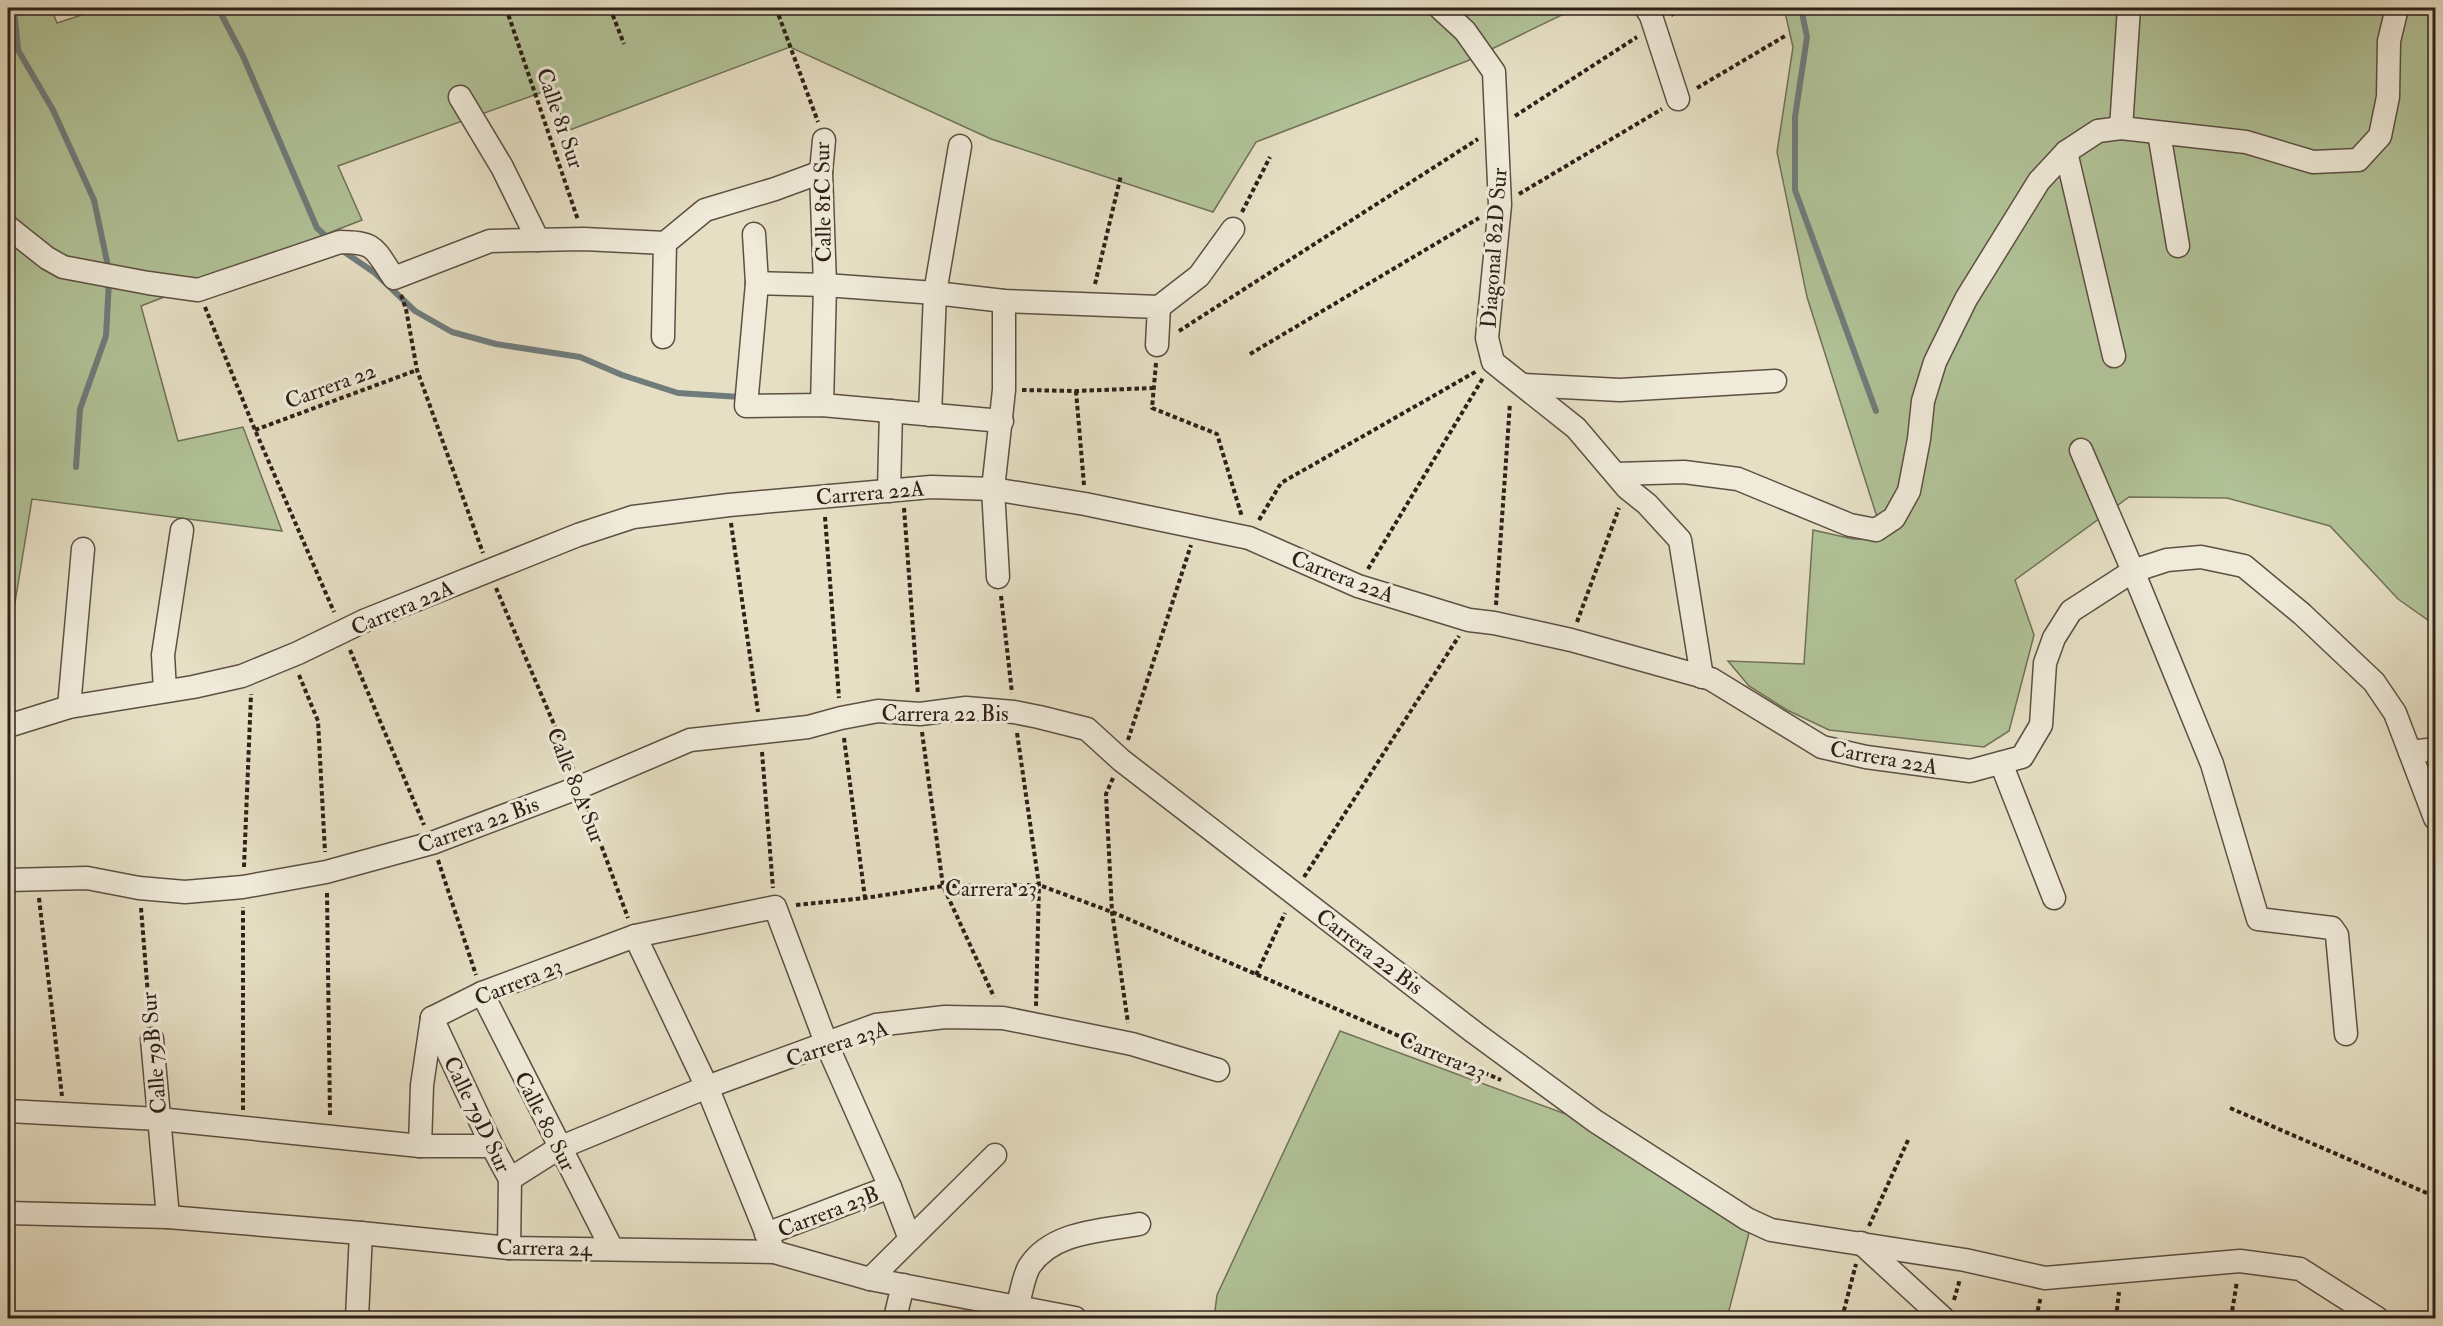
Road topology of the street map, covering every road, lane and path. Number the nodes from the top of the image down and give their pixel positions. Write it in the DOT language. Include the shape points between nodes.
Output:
graph roads {
  1 [pos="506,8"];
  2 [pos="610,8"];
  3 [pos="776,8"];
  4 [pos="1440,8"];
  5 [pos="1683,8"];
  6 [pos="2128,8"];
  7 [pos="2397,8"];
  8 [pos="1650,17"];
  9 [pos="624,44"];
  10 [pos="460,97"];
  11 [pos="1678,99"];
  12 [pos="1498,127"];
  13 [pos="2121,128"];
  14 [pos="2159,134"];
  15 [pos="824,140"];
  16 [pos="960,146"];
  17 [pos="2066,152"];
  18 [pos="1270,157"];
  19 [pos="820,172"];
  20 [pos="1121,175"];
  21 [pos="8,227"];
  22 [pos="1233,229"];
  23 [pos="754,234"];
  24 [pos="584,238"];
  25 [pos="538,240"];
  26 [pos="664,243"];
  27 [pos="2178,246"];
  28 [pos="757,283"];
  29 [pos="825,285"];
  30 [pos="935,293"];
  31 [pos="1004,301"];
  32 [pos="1089,305"];
  33 [pos="1159,307"];
  34 [pos="406,309"];
  35 [pos="663,337"];
  36 [pos="1157,345"];
  37 [pos="2114,356"];
  38 [pos="1493,362"];
  39 [pos="417,370"];
  40 [pos="1775,381"];
  41 [pos="1518,382"];
  42 [pos="1153,388"];
  43 [pos="1004,390"];
  44 [pos="1076,391"];
  45 [pos="822,405"];
  46 [pos="891,411"];
  47 [pos="930,415"];
  48 [pos="1002,421"];
  49 [pos="255,430"];
  50 [pos="2081,450"];
  51 [pos="1621,481"];
  52 [pos="993,489"];
  53 [pos="896,490"];
  54 [pos="1085,504"];
  55 [pos="729,505"];
  56 [pos="182,530"];
  57 [pos="1249,538"];
  58 [pos="83,549"];
  59 [pos="489,571"];
  60 [pos="2133,571"];
  61 [pos="998,578"];
  62 [pos="1358,586"];
  63 [pos="1469,620"];
  64 [pos="1494,623"];
  65 [pos="1571,640"];
  66 [pos="1702,677"];
  67 [pos="165,691"];
  68 [pos="69,708"];
  69 [pos="1014,712"];
  70 [pos="920,714"];
  71 [pos="8,726"];
  72 [pos="761,734"];
  73 [pos="2436,749"];
  74 [pos="2410,752"];
  75 [pos="2001,763"];
  76 [pos="580,787"];
  77 [pos="2435,818"];
  78 [pos="8,880"];
  79 [pos="37,880"];
  80 [pos="1040,885"];
  81 [pos="943,886"];
  82 [pos="139,888"];
  83 [pos="1293,893"];
  84 [pos="2054,898"];
  85 [pos="775,907"];
  86 [pos="635,936"];
  87 [pos="1256,975"];
  88 [pos="482,993"];
  89 [pos="432,1018"];
  90 [pos="1003,1018"];
  91 [pos="1035,1024"];
  92 [pos="2346,1034"];
  93 [pos="152,1039"];
  94 [pos="827,1045"];
  95 [pos="1218,1070"];
  96 [pos="1508,1083"];
  97 [pos="707,1087"];
  98 [pos="2230,1108"];
  99 [pos="8,1111"];
  100 [pos="64,1114"];
  101 [pos="159,1119"];
  102 [pos="420,1146"];
  103 [pos="492,1146"];
  104 [pos="559,1148"];
  105 [pos="995,1155"];
  106 [pos="510,1179"];
  107 [pos="890,1187"];
  108 [pos="2436,1197"];
  109 [pos="8,1213"];
  110 [pos="168,1217"];
  111 [pos="1139,1224"];
  112 [pos="361,1233"];
  113 [pos="910,1239"];
  114 [pos="770,1243"];
  115 [pos="1861,1243"];
  116 [pos="509,1248"];
  117 [pos="612,1249"];
  118 [pos="1965,1260"];
  119 [pos="2240,1261"];
  120 [pos="2122,1272"];
  121 [pos="870,1278"];
  122 [pos="903,1285"];
  123 [pos="1017,1307"];
  124 [pos="1948,1314"];
  125 [pos="357,1318"];
  126 [pos="895,1318"];
  127 [pos="1075,1318"];
  128 [pos="2116,1318"];
  129 [pos="2230,1318"];
  130 [pos="2377,1318"];
  1 -- 24 [label="path, Calle 81 Sur"];
  2 -- 9 [label="path"];
  3 -- 15 [label="path, Calle 81C Sur"];
  4 -- 12 [label="street, Diagonal 82D Sur" via="1465,31 1494,72"];
  5 -- 8 [label="path"];
  6 -- 13 [label="street"];
  7 -- 14 [label="street" via="2380,136 2358,160 2313,162 2246,142"];
  8 -- 11 [label="street"];
  8 -- 12 [label="path"];
  10 -- 25 [label="street" via="502,167"];
  12 -- 36 [label="path"];
  12 -- 38 [label="street, Diagonal 82D Sur" via="1500,205 1487,338"];
  13 -- 14 [label="street"];
  13 -- 17 [label="street" via="2098,131"];
  14 -- 27 [label="street"];
  15 -- 19 [label="street, Calle 81C Sur"];
  16 -- 30 [label="street"];
  17 -- 37 [label="street"];
  17 -- 51 [label="street" via="2039,181 1999,244 1935,362 1923,401 1909,491 1894,518 1876,530 1850,525 1738,479 1684,472"];
  18 -- 22 [label="path"];
  19 -- 26 [label="street" via="705,210"];
  19 -- 29 [label="street, Calle 81C Sur"];
  20 -- 32 [label="path"];
  21 -- 25 [label="street" via="63,267 198,290 340,242 364,242 375,249 394,278 489,241"];
  22 -- 33 [label="street" via="1198,276"];
  23 -- 28 [label="street"];
  24 -- 25 [label="street"];
  24 -- 26 [label="street"];
  26 -- 35 [label="street"];
  28 -- 29 [label="street"];
  28 -- 45 [label="street" via="746,406"];
  29 -- 30 [label="street"];
  29 -- 45 [label="street, Calle 81C Sur"];
  30 -- 31 [label="street"];
  30 -- 47 [label="street"];
  31 -- 32 [label="street"];
  31 -- 43 [label="street"];
  32 -- 33 [label="street"];
  33 -- 36 [label="street"];
  34 -- 39 [label="path, Calle 80A Sur"];
  36 -- 42 [label="path"];
  38 -- 41 [label="street, Diagonal 82D Sur"];
  38 -- 57 [label="path" via="1281,483"];
  38 -- 62 [label="path"];
  39 -- 49 [label="path, Carrera 22"];
  39 -- 59 [label="path, Calle 80A Sur"];
  40 -- 41 [label="street" via="1620,390"];
  41 -- 51 [label="street, Diagonal 82D Sur" via="1576,428"];
  41 -- 64 [label="path"];
  42 -- 44 [label="path"];
  42 -- 57 [label="path" via="1152,408 1217,434"];
  43 -- 44 [label="path"];
  43 -- 48 [label="street"];
  44 -- 54 [label="path"];
  45 -- 46 [label="street"];
  46 -- 47 [label="street"];
  46 -- 53 [label="street"];
  47 -- 48 [label="street"];
  48 -- 52 [label="street"];
  50 -- 60 [label="street"];
  51 -- 65 [label="path"];
  51 -- 66 [label="street, Diagonal 82D Sur" via="1680,540"];
  52 -- 53 [label="street, Carrera 22A"];
  52 -- 54 [label="street, Carrera 22A"];
  52 -- 61 [label="street"];
  53 -- 55 [label="street, Carrera 22A"];
  53 -- 70 [label="path"];
  54 -- 57 [label="street, Carrera 22A"];
  55 -- 59 [label="street, Carrera 22A" via="633,517"];
  55 -- 72 [label="path"];
  56 -- 67 [label="street" via="163,655"];
  57 -- 62 [label="street, Carrera 22A"];
  58 -- 68 [label="street"];
  59 -- 67 [label="street, Carrera 22A" via="366,620 242,676"];
  59 -- 76 [label="path, Calle 80A Sur"];
  60 -- 74 [label="street, Carrera 22A" via="2167,560 2201,557 2244,566 2374,682 2395,713"];
  60 -- 75 [label="street, Carrera 22A" via="2071,610 2045,663 2041,725 2022,758"];
  60 -- 92 [label="street" via="2212,764 2258,919 2332,927 2337,935"];
  61 -- 69 [label="path"];
  62 -- 63 [label="street, Carrera 22A"];
  63 -- 64 [label="street, Carrera 22A"];
  63 -- 83 [label="path"];
  64 -- 65 [label="street, Carrera 22A"];
  65 -- 66 [label="street, Carrera 22A"];
  66 -- 75 [label="street, Carrera 22A" via="1732,691 1822,747 1970,771"];
  67 -- 68 [label="street, Carrera 22A"];
  68 -- 71 [label="street, Carrera 22A"];
  69 -- 70 [label="street, Carrera 22 Bis" via="966,708"];
  69 -- 80 [label="path"];
  69 -- 83 [label="street, Carrera 22 Bis" via="1087,729 1121,760"];
  70 -- 72 [label="street, Carrera 22 Bis" via="878,711"];
  70 -- 81 [label="path"];
  72 -- 76 [label="street, Carrera 22 Bis" via="690,740"];
  72 -- 85 [label="path"];
  73 -- 74 [label="street"];
  74 -- 77 [label="street, Carrera 22A"];
  75 -- 84 [label="street"];
  76 -- 82 [label="street, Carrera 22 Bis" via="432,843 326,872 243,887 184,892"];
  76 -- 86 [label="path, Calle 80A Sur"];
  78 -- 79 [label="street, Carrera 22 Bis"];
  79 -- 82 [label="street, Carrera 22 Bis" via="87,878"];
  79 -- 100 [label="path"];
  80 -- 81 [label="path, Carrera 23"];
  80 -- 87 [label="path, Carrera 23"];
  80 -- 91 [label="path"];
  81 -- 85 [label="path, Carrera 23"];
  81 -- 90 [label="path"];
  82 -- 93 [label="path, Calle 79B Sur"];
  83 -- 87 [label="path"];
  83 -- 115 [label="street, Carrera 22 Bis" via="1595,1121 1747,1219 1771,1230"];
  85 -- 86 [label="street, Carrera 23"];
  85 -- 94 [label="street"];
  86 -- 88 [label="street, Carrera 23"];
  86 -- 97 [label="street"];
  87 -- 96 [label="path, Carrera 23"];
  88 -- 89 [label="street, Carrera 23"];
  88 -- 104 [label="street, Calle 80 Sur"];
  89 -- 102 [label="street" via="422,1085"];
  89 -- 103 [label="street, Calle 79D Sur"];
  90 -- 91 [label="street, Carrera 23A"];
  90 -- 94 [label="street, Carrera 23A" via="945,1017 876,1025"];
  91 -- 95 [label="street, Carrera 23A" via="1132,1044"];
  93 -- 101 [label="street, Calle 79B Sur"];
  94 -- 97 [label="street, Carrera 23A"];
  94 -- 107 [label="street"];
  97 -- 104 [label="street, Carrera 23A"];
  97 -- 114 [label="street"];
  98 -- 108 [label="path"];
  99 -- 100 [label="street"];
  100 -- 101 [label="street"];
  101 -- 102 [label="street"];
  101 -- 110 [label="street, Calle 79B Sur"];
  102 -- 103 [label="street"];
  103 -- 106 [label="street, Calle 79D Sur"];
  104 -- 106 [label="street, Carrera 23A"];
  104 -- 117 [label="street, Calle 80 Sur"];
  105 -- 113 [label="street"];
  106 -- 116 [label="street, Calle 79D Sur"];
  107 -- 113 [label="street"];
  107 -- 114 [label="street, Carrera 23B"];
  109 -- 110 [label="street, Carrera 24"];
  110 -- 112 [label="street, Carrera 24"];
  111 -- 123 [label="street" via="1069,1237 1049,1246 1029,1268"];
  112 -- 116 [label="street, Carrera 24"];
  112 -- 125 [label="street"];
  113 -- 121 [label="street"];
  114 -- 117 [label="street, Carrera 24"];
  114 -- 121 [label="street, Carrera 24"];
  115 -- 118 [label="street, Carrera 22 Bis"];
  115 -- 124 [label="street"];
  116 -- 117 [label="street, Carrera 24"];
  118 -- 120 [label="street, Carrera 22 Bis" via="2044,1278"];
  118 -- 124 [label="path"];
  119 -- 120 [label="street, Carrera 22 Bis"];
  119 -- 129 [label="path"];
  119 -- 130 [label="street, Carrera 22 Bis" via="2300,1269"];
  120 -- 128 [label="path"];
  121 -- 122 [label="street, Carrera 24"];
  122 -- 123 [label="street, Carrera 24"];
  122 -- 126 [label="street"];
  123 -- 127 [label="street, Carrera 24"];
}
